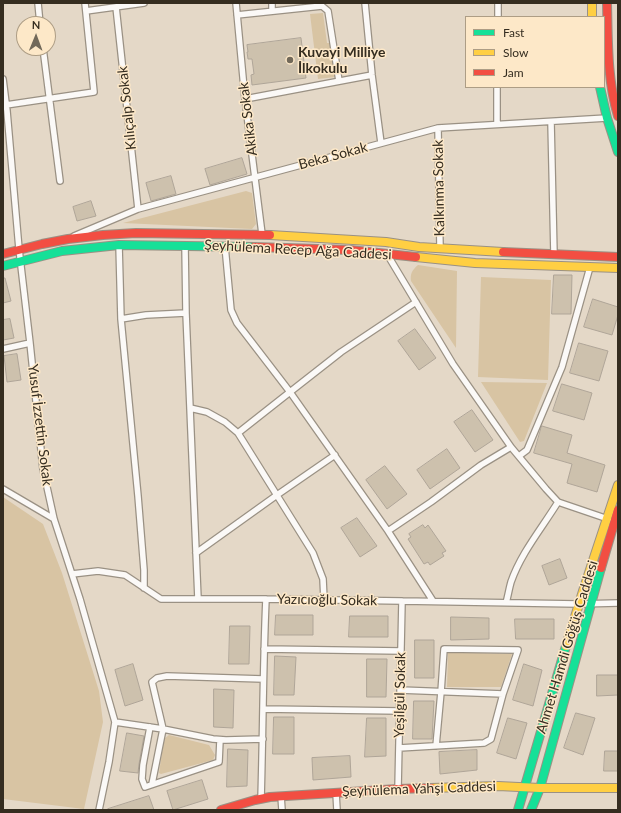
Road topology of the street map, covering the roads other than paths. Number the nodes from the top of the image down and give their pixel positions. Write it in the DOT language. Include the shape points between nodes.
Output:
graph roads {
  1 [pos="38,3"];
  2 [pos="85,3"];
  3 [pos="144,3"];
  4 [pos="236,3"];
  5 [pos="272,3"];
  6 [pos="365,3"];
  7 [pos="498,3"];
  8 [pos="592,3"];
  9 [pos="607,3"];
  10 [pos="307,5"];
  11 [pos="116,7"];
  12 [pos="86,11"];
  13 [pos="272,11"];
  14 [pos="237,15"];
  15 [pos="39,16"];
  16 [pos="498,16"];
  17 [pos="592,16"];
  18 [pos="44,56"];
  19 [pos="372,75"];
  20 [pos="3,79"];
  21 [pos="339,81"];
  22 [pos="497,88"];
  23 [pos="600,88"];
  24 [pos="4,97"];
  25 [pos="50,99"];
  26 [pos="246,99"];
  27 [pos="6,105"];
  28 [pos="618,116"];
  29 [pos="607,118"];
  30 [pos="551,122"];
  31 [pos="497,124"];
  32 [pos="438,128"];
  33 [pos="381,143"];
  34 [pos="618,152"];
  35 [pos="255,177"];
  36 [pos="60,181"];
  37 [pos="138,209"];
  38 [pos="262,234"];
  39 [pos="68,239"];
  40 [pos="119,245"];
  41 [pos="185,245"];
  42 [pos="225,246"];
  43 [pos="440,248"];
  44 [pos="19,249"];
  45 [pos="3,254"];
  46 [pos="387,254"];
  47 [pos="554,255"];
  48 [pos="618,257"];
  49 [pos="21,261"];
  50 [pos="3,266"];
  51 [pos="590,267"];
  52 [pos="618,268"];
  53 [pos="416,302"];
  54 [pos="186,313"];
  55 [pos="121,319"];
  56 [pos="30,343"];
  57 [pos="3,349"];
  58 [pos="290,392"];
  59 [pos="190,408"];
  60 [pos="238,433"];
  61 [pos="512,447"];
  62 [pos="335,455"];
  63 [pos="519,456"];
  64 [pos="618,484"];
  65 [pos="3,489"];
  66 [pos="276,495"];
  67 [pos="558,502"];
  68 [pos="618,510"];
  69 [pos="54,519"];
  70 [pos="608,519"];
  71 [pos="388,531"];
  72 [pos="196,553"];
  73 [pos="72,574"];
  74 [pos="144,588"];
  75 [pos="198,599"];
  76 [pos="266,599"];
  77 [pos="324,600"];
  78 [pos="402,600"];
  79 [pos="433,601"];
  80 [pos="506,603"];
  81 [pos="618,603"];
  82 [pos="578,604"];
  83 [pos="590,604"];
  84 [pos="264,649"];
  85 [pos="401,651"];
  86 [pos="263,679"];
  87 [pos="400,690"];
  88 [pos="441,692"];
  89 [pos="503,694"];
  90 [pos="263,709"];
  91 [pos="400,711"];
  92 [pos="116,722"];
  93 [pos="150,727"];
  94 [pos="163,729"];
  95 [pos="263,739"];
  96 [pos="220,740"];
  97 [pos="436,746"];
  98 [pos="399,748"];
  99 [pos="152,784"];
  100 [pos="525,787"];
  101 [pos="540,788"];
  102 [pos="618,788"];
  103 [pos="398,789"];
  104 [pos="336,793"];
  105 [pos="281,796"];
  106 [pos="261,799"];
  107 [pos="99,810"];
  108 [pos="221,810"];
  109 [pos="282,810"];
  110 [pos="337,810"];
  111 [pos="518,810"];
  112 [pos="532,810"];
  1 -- 15 [label="street"];
  2 -- 12 [label="street"];
  3 -- 11 [label="street"];
  4 -- 14 [label="street, Akika Sokak"];
  5 -- 13 [label="street"];
  6 -- 19 [label="street"];
  7 -- 16 [label="street"];
  8 -- 17 [label="street"];
  9 -- 28 [label="street" via="611,84"];
  10 -- 13 [label="street"];
  10 -- 21 [label="street" via="322,6 328,11"];
  11 -- 12 [label="street"];
  11 -- 37 [label="street, Kılıçalp Sokak"];
  12 -- 25 [label="street" via="94,92"];
  13 -- 14 [label="street"];
  14 -- 26 [label="street, Akika Sokak"];
  18 -- 25 [label="street"];
  19 -- 21 [label="street"];
  19 -- 33 [label="street"];
  20 -- 24 [label="street, Yusuf İzzettin Sokak"];
  21 -- 26 [label="street"];
  22 -- 31 [label="street"];
  23 -- 29 [label="street"];
  24 -- 27 [label="street, Yusuf İzzettin Sokak"];
  25 -- 27 [label="street"];
  25 -- 36 [label="street"];
  26 -- 35 [label="street, Akika Sokak"];
  27 -- 44 [label="street, Yusuf İzzettin Sokak"];
  29 -- 30 [label="street, Beka Sokak"];
  29 -- 34 [label="street"];
  30 -- 31 [label="street, Beka Sokak"];
  30 -- 47 [label="street"];
  31 -- 32 [label="street, Beka Sokak"];
  32 -- 33 [label="street, Beka Sokak"];
  32 -- 43 [label="street, Kalkınma Sokak"];
  33 -- 35 [label="street, Beka Sokak"];
  35 -- 37 [label="street, Beka Sokak"];
  35 -- 38 [label="street, Akika Sokak"];
  37 -- 39 [label="street, Beka Sokak"];
  38 -- 39 [label="street, Şeyhülema Recep Ağa Caddesi" via="136,233"];
  38 -- 43 [label="street, Şeyhülema Recep Ağa Caddesi"];
  39 -- 44 [label="street, Şeyhülema Recep Ağa Caddesi"];
  40 -- 41 [label="street, Şeyhülema Recep Ağa Caddesi"];
  40 -- 49 [label="street, Şeyhülema Recep Ağa Caddesi" via="62,251"];
  40 -- 55 [label="street"];
  41 -- 42 [label="street, Şeyhülema Recep Ağa Caddesi"];
  41 -- 54 [label="street"];
  42 -- 46 [label="street, Şeyhülema Recep Ağa Caddesi" via="350,250"];
  42 -- 58 [label="street" via="231,310 237,323"];
  43 -- 47 [label="street, Şeyhülema Recep Ağa Caddesi"];
  44 -- 45 [label="street, Şeyhülema Recep Ağa Caddesi"];
  44 -- 49 [label="street, Yusuf İzzettin Sokak"];
  46 -- 51 [label="street, Şeyhülema Recep Ağa Caddesi" via="476,263"];
  46 -- 53 [label="street"];
  47 -- 48 [label="street, Şeyhülema Recep Ağa Caddesi"];
  49 -- 50 [label="street, Şeyhülema Recep Ağa Caddesi"];
  49 -- 56 [label="street, Yusuf İzzettin Sokak"];
  51 -- 52 [label="street, Şeyhülema Recep Ağa Caddesi"];
  51 -- 63 [label="street" via="562,367 527,450"];
  53 -- 58 [label="street" via="341,352"];
  53 -- 61 [label="street" via="453,364"];
  54 -- 55 [label="street"];
  54 -- 59 [label="street"];
  55 -- 74 [label="street"];
  56 -- 57 [label="street"];
  56 -- 69 [label="street, Yusuf İzzettin Sokak" via="42,469"];
  58 -- 60 [label="street"];
  58 -- 62 [label="street"];
  59 -- 60 [label="street" via="207,412"];
  59 -- 72 [label="street"];
  60 -- 66 [label="street"];
  61 -- 63 [label="street"];
  61 -- 71 [label="street" via="481,465"];
  62 -- 66 [label="street"];
  62 -- 71 [label="street"];
  63 -- 67 [label="street"];
  64 -- 70 [label="street, Ahmet Hamdi Göğüş Caddesi"];
  65 -- 69 [label="street"];
  66 -- 72 [label="street"];
  66 -- 77 [label="street" via="313,553 323,579"];
  67 -- 70 [label="street"];
  67 -- 80 [label="street" via="518,565"];
  68 -- 83 [label="street, Ahmet Hamdi Göğüş Caddesi"];
  69 -- 73 [label="street, Yusuf İzzettin Sokak"];
  70 -- 82 [label="street, Ahmet Hamdi Göğüş Caddesi"];
  71 -- 79 [label="street"];
  72 -- 75 [label="street"];
  73 -- 74 [label="street, Yazıcıoğlu Sokak" via="98,571 125,575"];
  73 -- 92 [label="street, Yusuf İzzettin Sokak"];
  74 -- 75 [label="street, Yazıcıoğlu Sokak" via="162,599"];
  75 -- 76 [label="street, Yazıcıoğlu Sokak"];
  76 -- 77 [label="street, Yazıcıoğlu Sokak"];
  76 -- 84 [label="street"];
  77 -- 78 [label="street, Yazıcıoğlu Sokak"];
  78 -- 79 [label="street, Yazıcıoğlu Sokak"];
  78 -- 85 [label="street, Yeşilgül Sokak"];
  79 -- 80 [label="street, Yazıcıoğlu Sokak"];
  80 -- 82 [label="street, Yazıcıoğlu Sokak"];
  81 -- 83 [label="street, Yazıcıoğlu Sokak"];
  82 -- 83 [label="street, Yazıcıoğlu Sokak"];
  82 -- 100 [label="street, Ahmet Hamdi Göğüş Caddesi"];
  83 -- 101 [label="street, Ahmet Hamdi Göğüş Caddesi"];
  84 -- 85 [label="street"];
  84 -- 86 [label="street"];
  85 -- 87 [label="street, Yeşilgül Sokak"];
  86 -- 90 [label="street"];
  86 -- 94 [label="street" via="167,676 155,679 152,682"];
  87 -- 88 [label="street"];
  87 -- 91 [label="street, Yeşilgül Sokak"];
  88 -- 89 [label="street"];
  88 -- 89 [label="street" via="444,649 518,650"];
  88 -- 97 [label="street"];
  89 -- 97 [label="street" via="491,739 484,743"];
  90 -- 91 [label="street"];
  90 -- 95 [label="street"];
  91 -- 98 [label="street, Yeşilgül Sokak"];
  92 -- 93 [label="street"];
  92 -- 107 [label="street, Yusuf İzzettin Sokak"];
  93 -- 94 [label="street"];
  93 -- 99 [label="street" via="142,779 145,786"];
  94 -- 96 [label="street"];
  94 -- 99 [label="street"];
  95 -- 96 [label="street"];
  95 -- 106 [label="street"];
  96 -- 99 [label="street" via="219,762"];
  97 -- 98 [label="street"];
  98 -- 103 [label="street, Yeşilgül Sokak"];
  100 -- 101 [label="street, Şeyhülema Yahşi Caddesi"];
  100 -- 103 [label="street, Şeyhülema Yahşi Caddesi"];
  100 -- 111 [label="street, Ahmet Hamdi Göğüş Caddesi"];
  101 -- 102 [label="street, Şeyhülema Yahşi Caddesi"];
  101 -- 112 [label="street, Ahmet Hamdi Göğüş Caddesi"];
  103 -- 104 [label="street, Şeyhülema Yahşi Caddesi"];
  104 -- 105 [label="street, Şeyhülema Yahşi Caddesi"];
  104 -- 110 [label="street"];
  105 -- 106 [label="street, Şeyhülema Yahşi Caddesi"];
  105 -- 109 [label="street"];
  106 -- 108 [label="street, Şeyhülema Yahşi Caddesi"];
}
